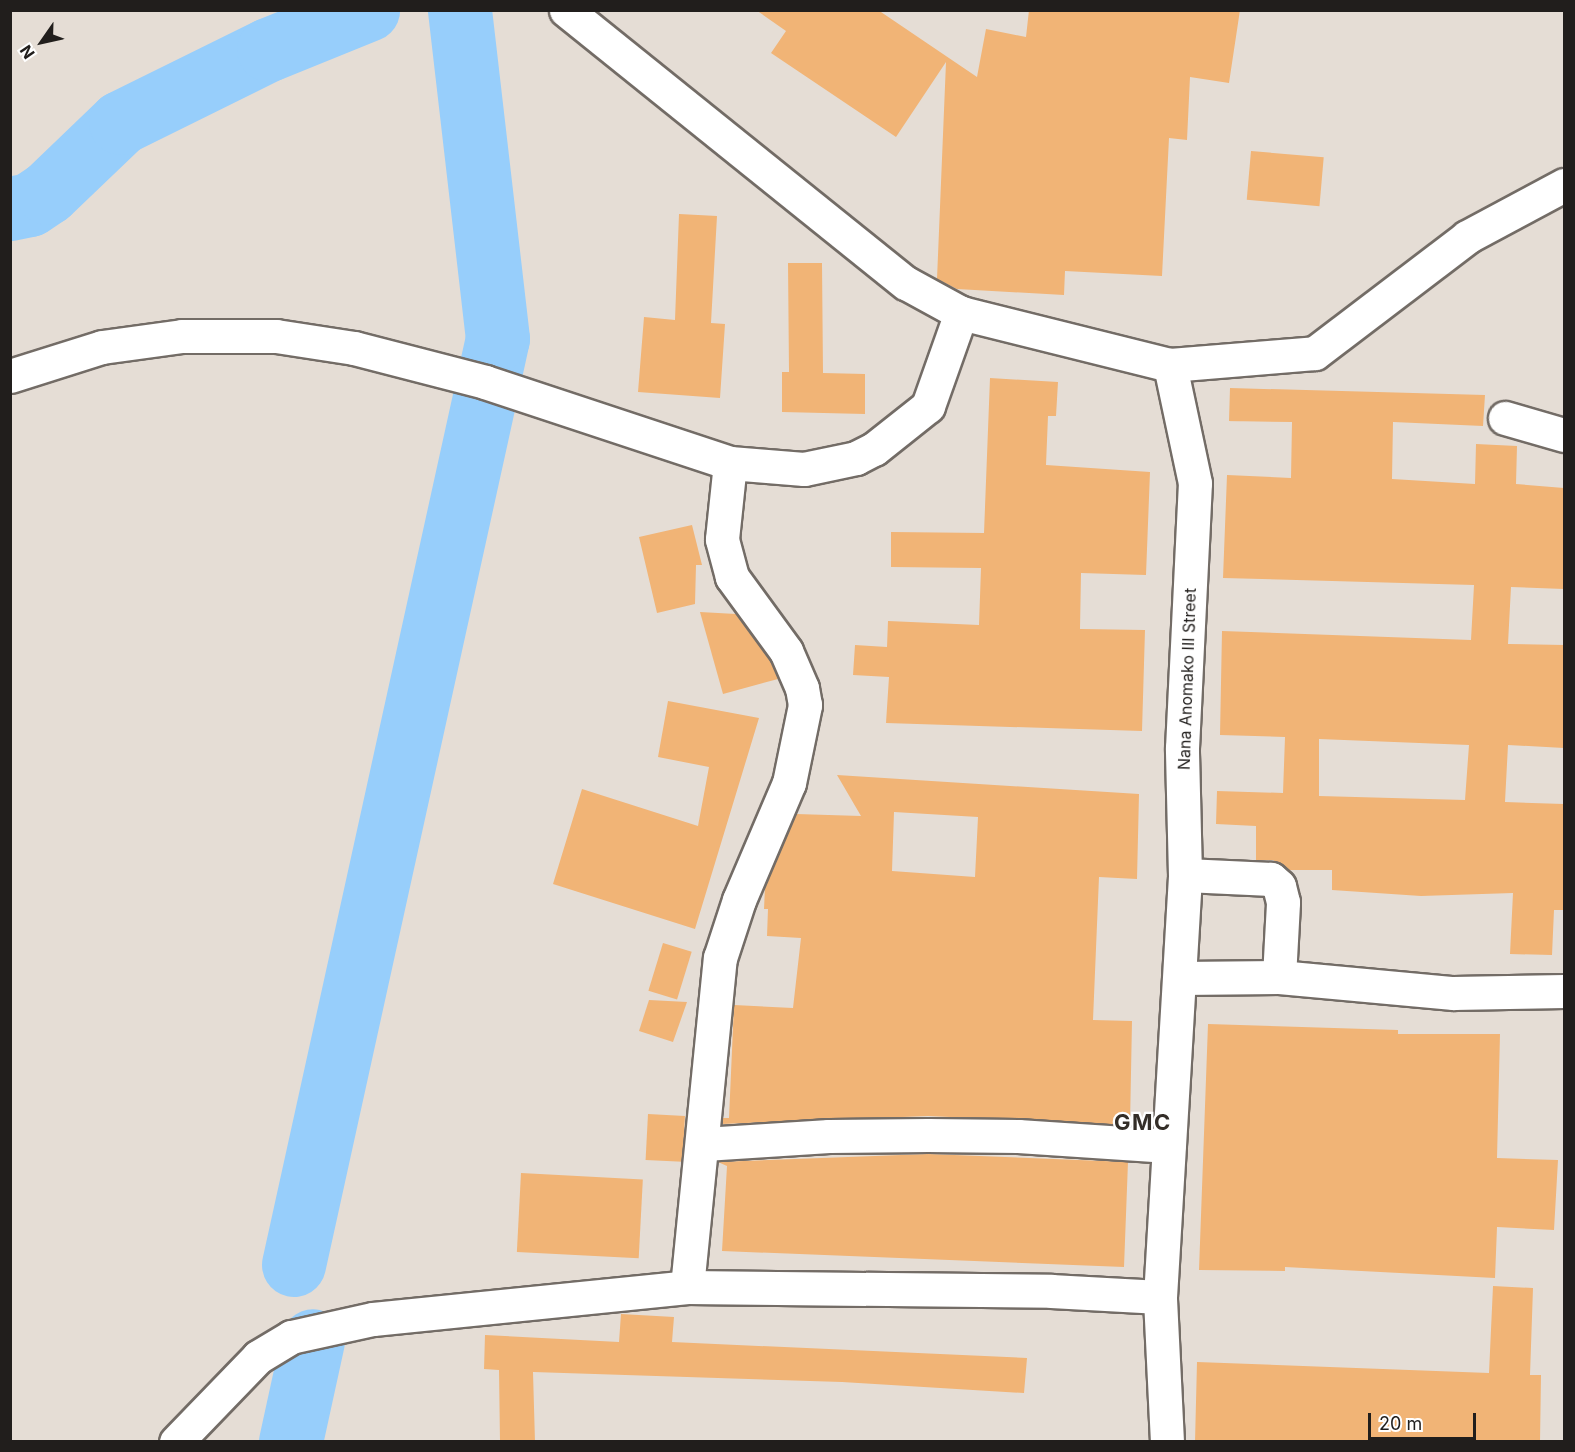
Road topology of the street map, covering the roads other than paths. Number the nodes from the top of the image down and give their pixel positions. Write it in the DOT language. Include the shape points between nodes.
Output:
graph roads {
  1 [pos="566,10"];
  2 [pos="1564,185"];
  3 [pos="961,313"];
  4 [pos="1170,365"];
  5 [pos="10,376"];
  6 [pos="1505,418"];
  7 [pos="1564,435"];
  8 [pos="730,463"];
  9 [pos="1185,875"];
  10 [pos="1279,977"];
  11 [pos="1180,978"];
  12 [pos="1564,992"];
  13 [pos="704,1144"];
  14 [pos="1169,1146"];
  15 [pos="687,1287"];
  16 [pos="1160,1297"];
  17 [pos="176,1442"];
  18 [pos="1167,1442"];
  1 -- 3 [label="street" via="867,254 906,283"];
  2 -- 4 [label="street" via="1467,237 1315,353"];
  3 -- 4 [label="street"];
  3 -- 8 [label="street" via="928,406 874,449 856,459 804,469"];
  4 -- 9 [label="street, Nana Anomako III Street" via="1195,483 1182,748"];
  5 -- 8 [label="street" via="102,347 182,336 276,336 354,348 485,382"];
  6 -- 7 [label="street" via="1531,429"];
  8 -- 13 [label="street" via="722,538 732,577 786,651 805,705 789,783 739,900 720,958"];
  9 -- 10 [label="street" via="1271,879 1279,886 1283,902"];
  9 -- 11 [label="street, Nana Anomako III Street"];
  10 -- 11 [label="street"];
  10 -- 12 [label="street" via="1453,993"];
  11 -- 14 [label="street, Nana Anomako III Street"];
  13 -- 14 [label="street" via="829,1136 940,1135"];
  13 -- 15 [label="street"];
  14 -- 16 [label="street, Nana Anomako III Street"];
  15 -- 16 [label="street" via="1040,1290"];
  15 -- 17 [label="street" via="396,1316 291,1337 243,1370"];
  16 -- 18 [label="street, Nana Anomako III Street"];
}
